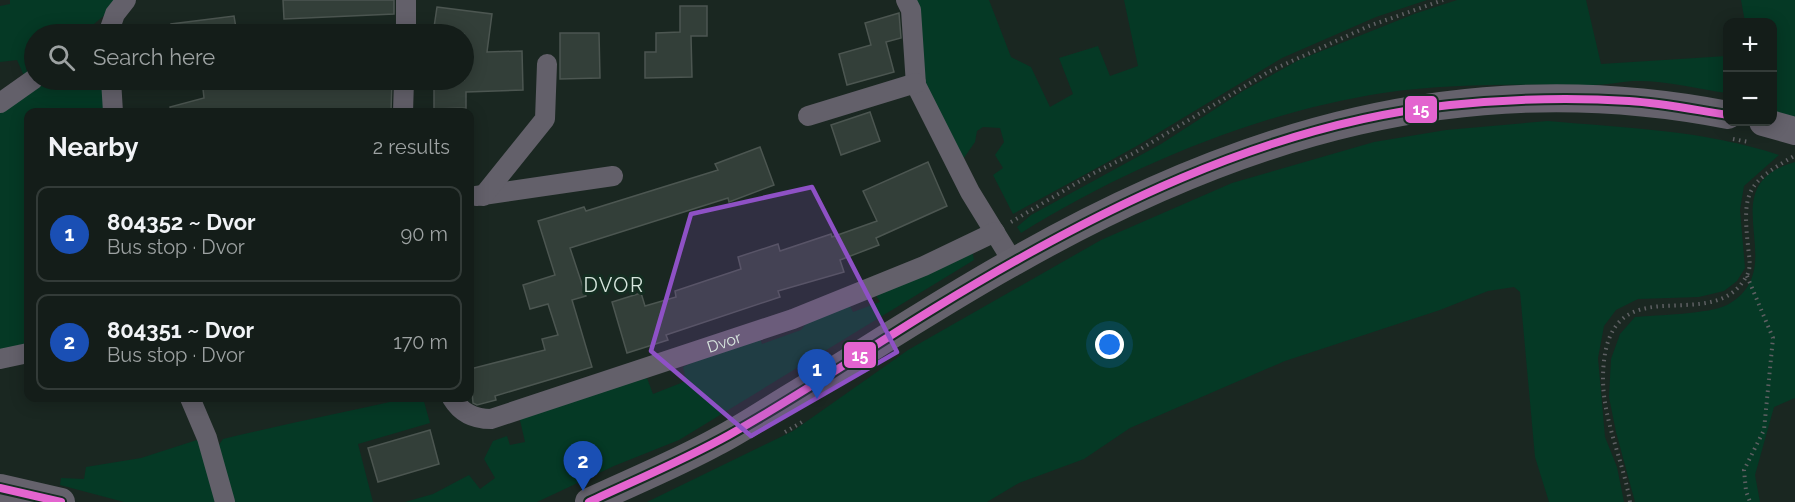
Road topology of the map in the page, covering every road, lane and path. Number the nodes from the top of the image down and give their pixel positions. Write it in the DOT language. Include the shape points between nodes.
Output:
graph roads {
  1 [pos="126,0"];
  2 [pos="406,0"];
  3 [pos="906,0"];
  4 [pos="1443,0"];
  5 [pos="109,24"];
  6 [pos="406,24"];
  7 [pos="547,64"];
  8 [pos="916,83"];
  9 [pos="24,86"];
  10 [pos="112,90"];
  11 [pos="404,90"];
  12 [pos="0,103"];
  13 [pos="113,108"];
  14 [pos="403,108"];
  15 [pos="808,116"];
  16 [pos="1730,127"];
  17 [pos="1758,132"];
  18 [pos="1792,141"];
  19 [pos="1795,155"];
  20 [pos="613,176"];
  21 [pos="476,196"];
  22 [pos="996,232"];
  23 [pos="1012,262"];
  24 [pos="1747,276"];
  25 [pos="24,354"];
  26 [pos="0,359"];
  27 [pos="192,402"];
  28 [pos="455,402"];
  29 [pos="810,415"];
  30 [pos="783,433"];
  31 [pos="0,488"];
  32 [pos="61,502"];
  33 [pos="225,502"];
  34 [pos="589,502"];
  35 [pos="1630,502"];
  36 [pos="1750,502"];
  1 -- 5 [label="street"];
  2 -- 6 [label="street"];
  3 -- 8 [label="street" via="911,10"];
  4 -- 22 [label="path" via="1369,26 1270,71"];
  7 -- 21 [label="street" via="545,119"];
  8 -- 15 [label="street"];
  8 -- 22 [label="street" via="970,192"];
  9 -- 12 [label="street"];
  10 -- 13 [label="street"];
  11 -- 14 [label="street"];
  16 -- 17 [label="path"];
  16 -- 23 [label="street" via="1658,104 1562,98 1473,102 1393,112 1290,137 1197,170 1101,213"];
  17 -- 18 [label="street"];
  18 -- 19 [label="path"];
  19 -- 24 [label="path" via="1759,177 1749,192"];
  20 -- 21 [label="street"];
  22 -- 23 [label="street"];
  22 -- 28 [label="street, Dvor" via="794,319 491,419 478,419"];
  23 -- 34 [label="street" via="719,441"];
  24 -- 35 [label="path" via="1722,299 1695,305 1640,308 1622,318 1611,337 1605,352 1603,379"];
  24 -- 36 [label="path" via="1773,338 1764,430 1744,470"];
  25 -- 26 [label="street"];
  27 -- 33 [label="street" via="207,438"];
  29 -- 30 [label="path"];
  31 -- 32 [label="street"];
}
